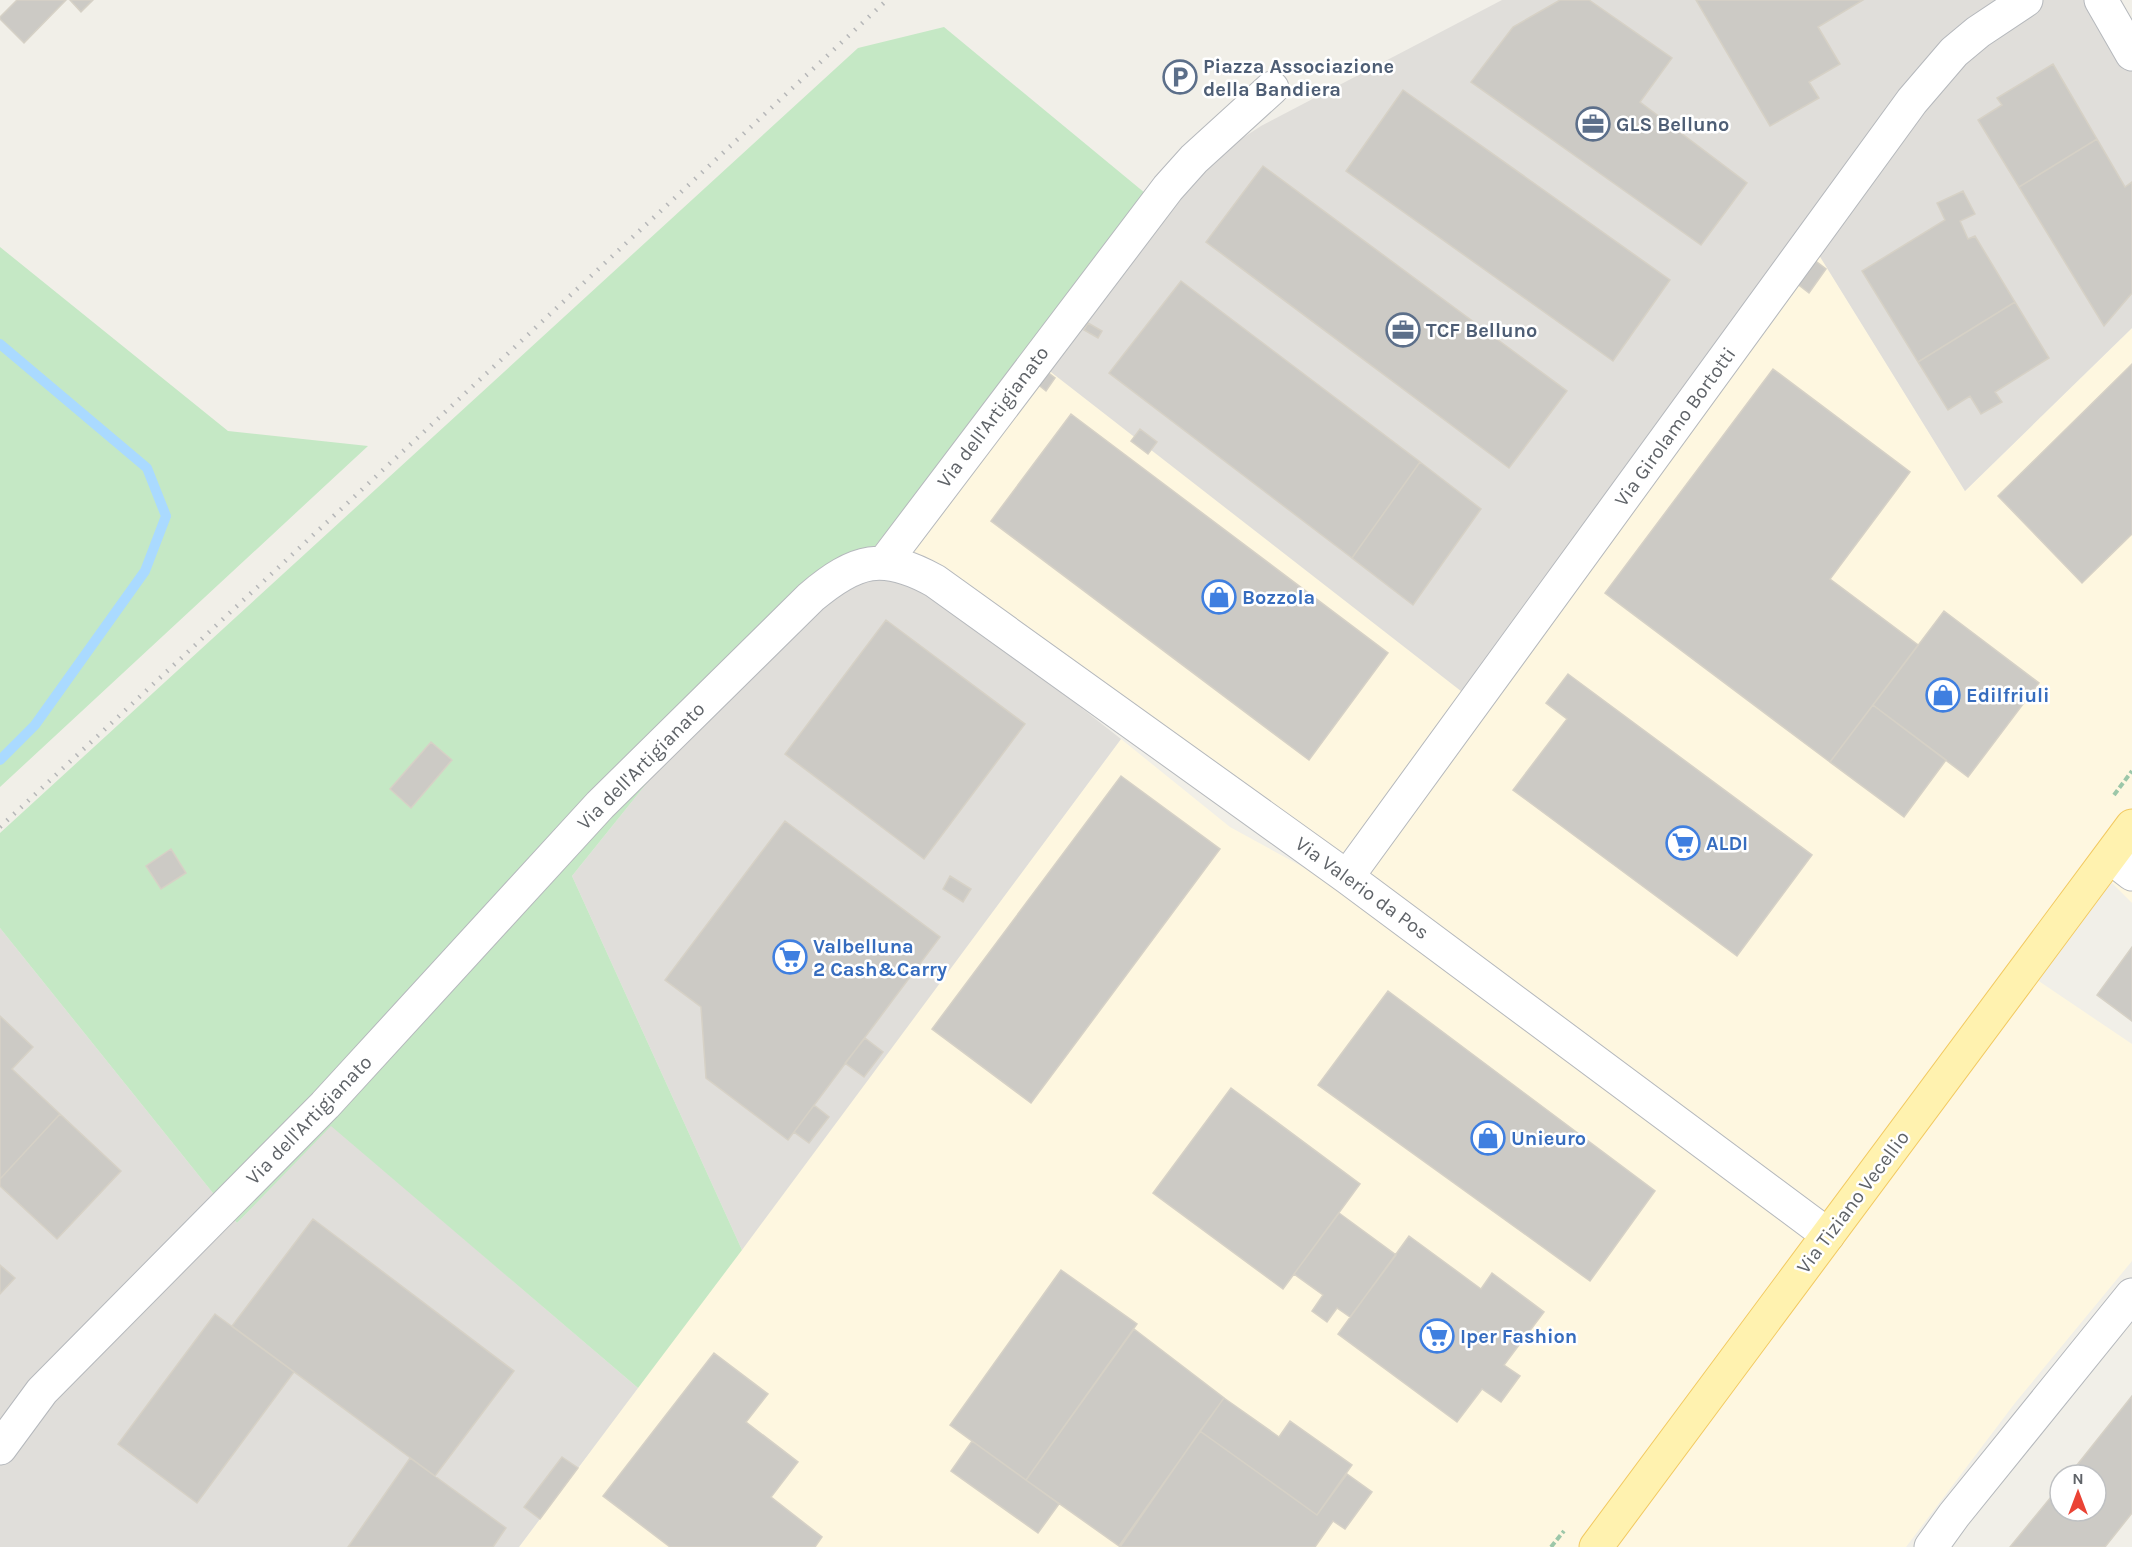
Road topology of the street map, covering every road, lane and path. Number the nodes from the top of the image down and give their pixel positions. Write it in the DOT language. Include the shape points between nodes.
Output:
graph roads {
  1 [pos="2026,0"];
  2 [pos="2101,0"];
  3 [pos="2132,54"];
  4 [pos="1272,88"];
  5 [pos="884,563"];
  6 [pos="2132,826"];
  7 [pos="2121,865"];
  8 [pos="1347,877"];
  9 [pos="1828,1235"];
  10 [pos="2132,1295"];
  11 [pos="0,1448"];
  12 [pos="1596,1547"];
  13 [pos="1931,1547"];
  1 -- 8 [label="street, Via Girolamo Bortotti" via="1954,52 1912,101"];
  2 -- 3 [label="street"];
  4 -- 5 [label="street, Via dell'Artigianato" via="1168,188"];
  5 -- 8 [label="street, Via Valerio da Pos" via="904,565 936,581"];
  5 -- 11 [label="street, Via dell'Artigianato" via="846,572 811,597 600,805 325,1105 42,1391"];
  6 -- 7 [label="main road, Via Tiziano Vecellio"];
  7 -- 9 [label="main road, Via Tiziano Vecellio"];
  8 -- 9 [label="street, Via Valerio da Pos"];
  9 -- 12 [label="main road, Via Tiziano Vecellio"];
  10 -- 13 [label="street"];
}
